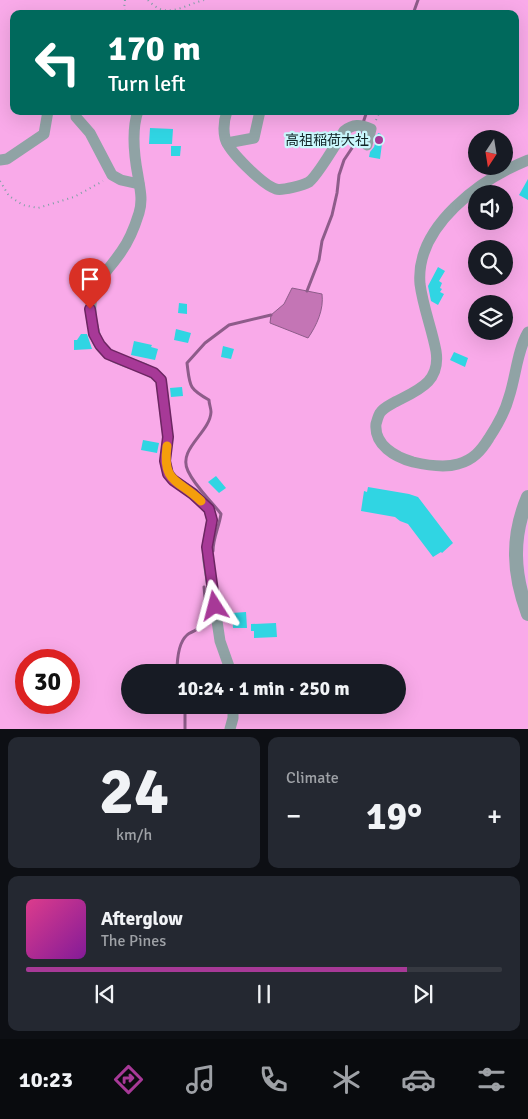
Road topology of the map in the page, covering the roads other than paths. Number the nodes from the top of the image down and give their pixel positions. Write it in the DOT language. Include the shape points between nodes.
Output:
graph roads {
  1 [pos="47,115"];
  2 [pos="76,115"];
  3 [pos="137,115"];
  4 [pos="225,115"];
  5 [pos="259,115"];
  6 [pos="228,143"];
  7 [pos="367,145"];
  8 [pos="0,160"];
  9 [pos="528,160"];
  10 [pos="139,184"];
  11 [pos="528,332"];
  12 [pos="528,497"];
  13 [pos="528,614"];
  14 [pos="228,664"];
  15 [pos="233,714"];
  16 [pos="230,729"];
  1 -- 8 [label="street" via="44,134 7,159"];
  2 -- 10 [label="street" via="90,133 112,175"];
  3 -- 10 [label="street" via="134,146"];
  4 -- 6 [label="street" via="225,139"];
  5 -- 6 [label="street" via="254,138"];
  6 -- 7 [label="street" via="264,182 282,190 308,182 350,127 362,125 371,129"];
  9 -- 11 [label="street" via="472,192 450,212 428,242 420,282 438,360 432,377 422,388 380,413 376,426 383,446 402,458 453,466 478,454 499,423"];
  10 -- 14 [label="street" via="142,198 133,229 122,251 92,293 93,326 100,345 108,354 154,373 161,380 168,437 165,461 168,474 209,509 212,520 208,560 220,641"];
  12 -- 13 [label="street" via="517,530 515,558 521,595"];
  15 -- 16 [label="street"];
}
